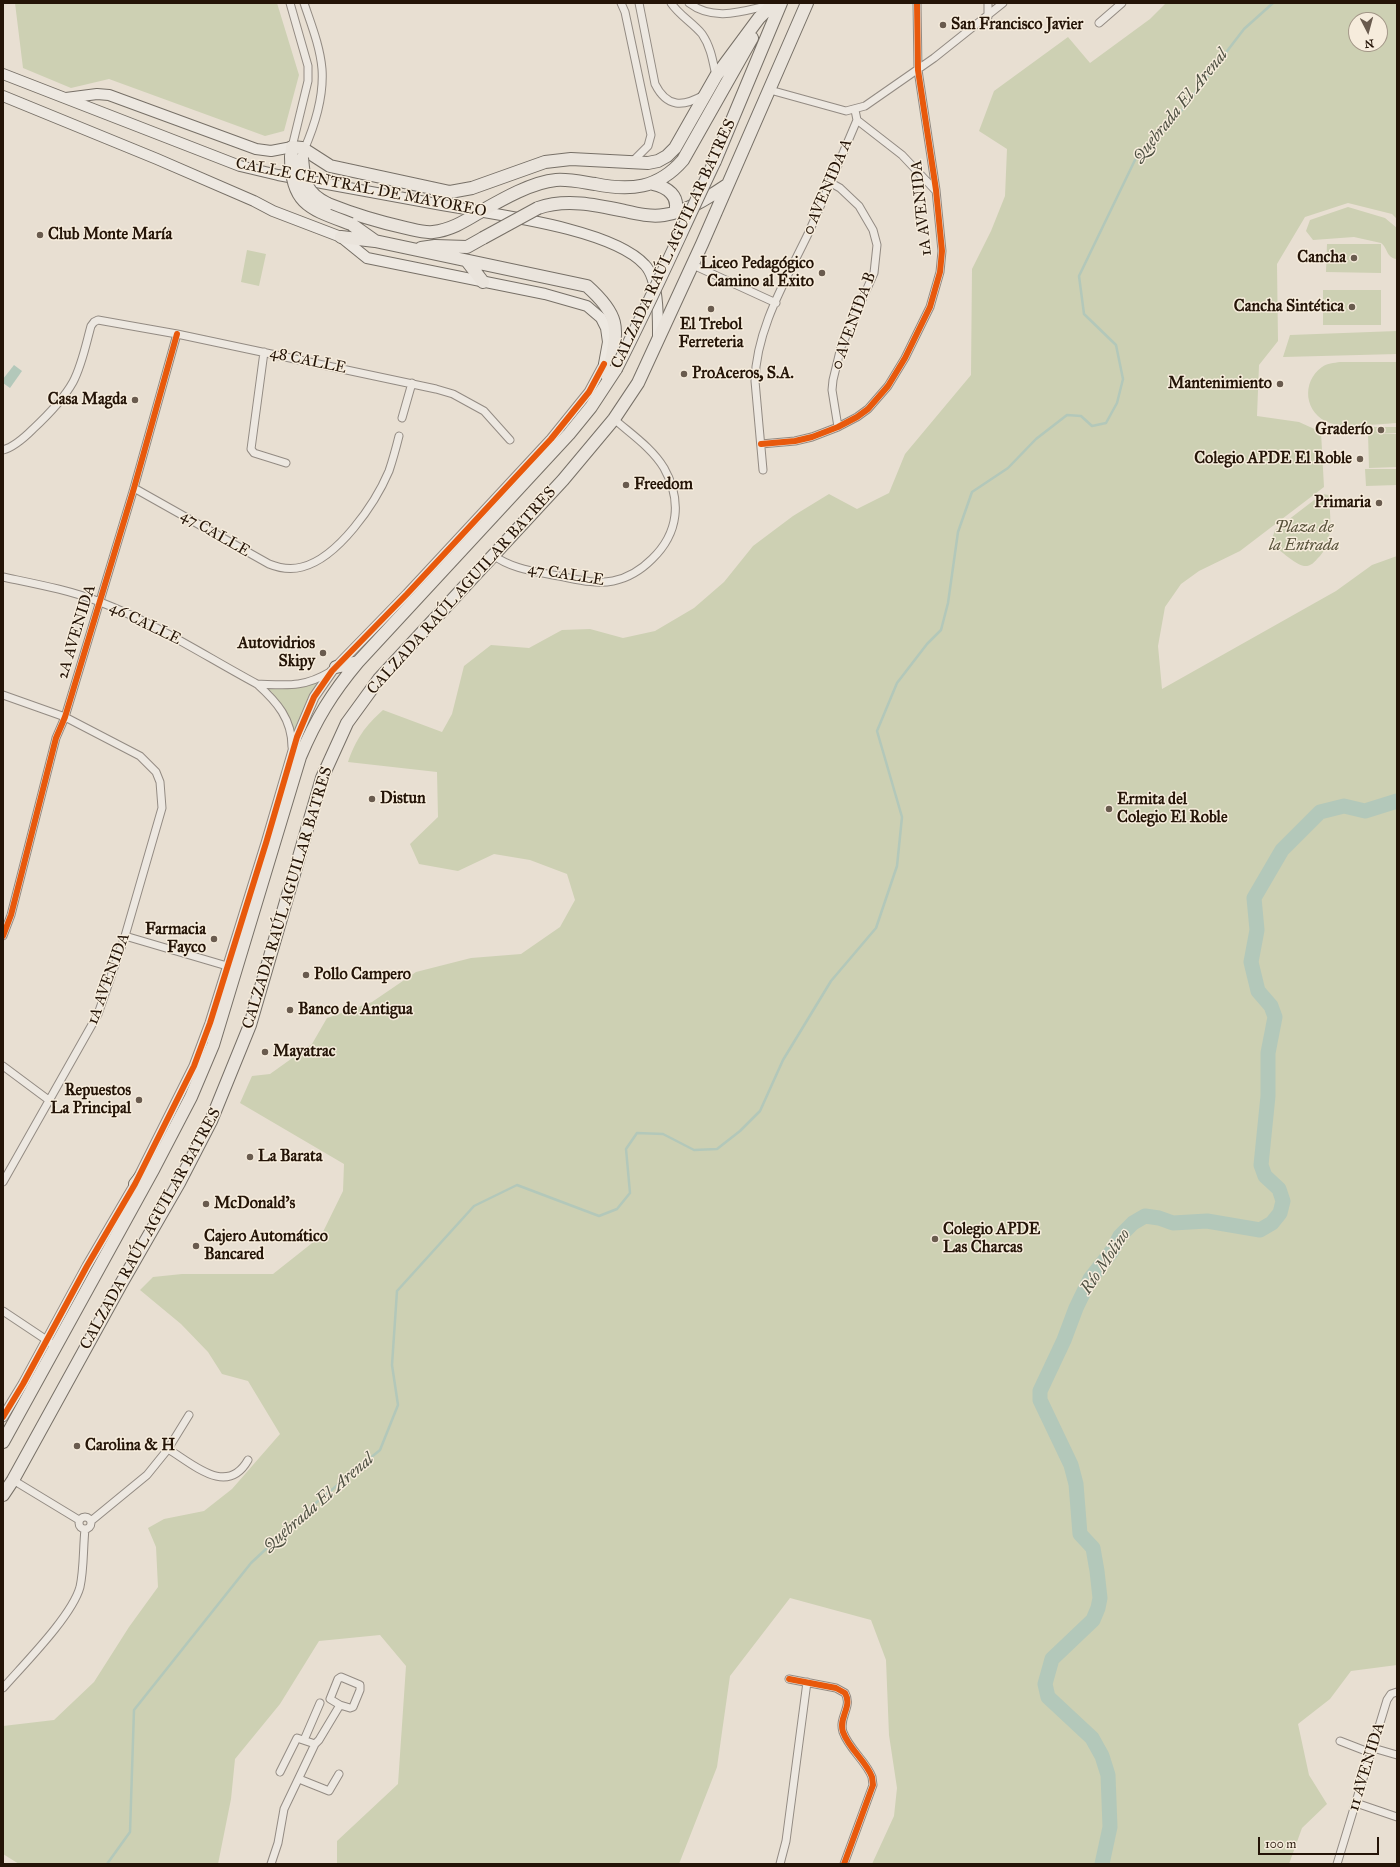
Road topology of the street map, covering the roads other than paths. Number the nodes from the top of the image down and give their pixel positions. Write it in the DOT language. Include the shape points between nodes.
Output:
graph roads {
  1 [pos="290,3"];
  2 [pos="304,3"];
  3 [pos="621,3"];
  4 [pos="639,3"];
  5 [pos="670,3"];
  6 [pos="690,3"];
  7 [pos="777,3"];
  8 [pos="807,3"];
  9 [pos="917,3"];
  10 [pos="988,3"];
  11 [pos="1003,3"];
  12 [pos="1122,3"];
  13 [pos="988,17"];
  14 [pos="1099,23"];
  15 [pos="918,70"];
  16 [pos="3,74"];
  17 [pos="716,76"];
  18 [pos="770,90"];
  19 [pos="706,94"];
  20 [pos="3,96"];
  21 [pos="65,99"];
  22 [pos="855,110"];
  23 [pos="856,120"];
  24 [pos="297,153"];
  25 [pos="632,163"];
  26 [pos="831,183"];
  27 [pos="652,184"];
  28 [pos="728,185"];
  29 [pos="936,190"];
  30 [pos="675,212"];
  31 [pos="477,214"];
  32 [pos="341,237"];
  33 [pos="375,242"];
  34 [pos="412,250"];
  35 [pos="467,261"];
  36 [pos="693,264"];
  37 [pos="483,282"];
  38 [pos="776,303"];
  39 [pos="177,334"];
  40 [pos="658,342"];
  41 [pos="610,347"];
  42 [pos="264,352"];
  43 [pos="604,364"];
  44 [pos="412,383"];
  45 [pos="607,383"];
  46 [pos="402,418"];
  47 [pos="614,419"];
  48 [pos="838,427"];
  49 [pos="399,436"];
  50 [pos="510,440"];
  51 [pos="760,444"];
  52 [pos="3,450"];
  53 [pos="286,463"];
  54 [pos="763,470"];
  55 [pos="134,488"];
  56 [pos="493,555"];
  57 [pos="3,578"];
  58 [pos="100,601"];
  59 [pos="358,662"];
  60 [pos="334,669"];
  61 [pos="257,684"];
  62 [pos="3,695"];
  63 [pos="65,717"];
  64 [pos="292,753"];
  65 [pos="3,936"];
  66 [pos="126,936"];
  67 [pos="227,966"];
  68 [pos="3,1066"];
  69 [pos="50,1101"];
  70 [pos="168,1143"];
  71 [pos="3,1182"];
  72 [pos="135,1184"];
  73 [pos="3,1311"];
  74 [pos="52,1343"];
  75 [pos="189,1414"];
  76 [pos="3,1417"];
  77 [pos="3,1442"];
  78 [pos="168,1448"];
  79 [pos="248,1460"];
  80 [pos="13,1480"];
  81 [pos="3,1495"];
  82 [pos="79,1520"];
  83 [pos="90,1521"];
  84 [pos="85,1529"];
  85 [pos="789,1679"];
  86 [pos="807,1682"];
  87 [pos="3,1688"];
  88 [pos="1394,1693"];
  89 [pos="320,1703"];
  90 [pos="340,1705"];
  91 [pos="304,1740"];
  92 [pos="1340,1741"];
  93 [pos="315,1744"];
  94 [pos="1372,1750"];
  95 [pos="1397,1755"];
  96 [pos="280,1772"];
  97 [pos="340,1774"];
  98 [pos="299,1779"];
  99 [pos="1356,1803"];
  100 [pos="1397,1817"];
  101 [pos="1340,1863"];
  102 [pos="271,1864"];
  103 [pos="780,1864"];
  104 [pos="844,1864"];
  1 -- 24 [label="street" via="308,66"];
  2 -- 24 [label="street" via="319,48 322,80 317,117"];
  3 -- 25 [label="street" via="651,130 648,146"];
  4 -- 19 [label="street" via="658,90 665,99 683,104"];
  5 -- 17 [label="street" via="705,40 713,59"];
  6 -- 7 [label="street" via="708,13 720,15"];
  7 -- 17 [label="highway" via="755,24"];
  7 -- 27 [label="highway" via="751,40 683,160 667,175"];
  7 -- 45 [label="highway, CALZADA RAÚL AGUILAR BATRES, bridge" via="715,161 638,328"];
  8 -- 18 [label="highway, CALZADA RAÚL AGUILAR BATRES"];
  9 -- 15 [label="street, 1A AVENIDA"];
  10 -- 13 [label="street"];
  11 -- 13 [label="street"];
  12 -- 14 [label="street"];
  13 -- 15 [label="street"];
  15 -- 22 [label="street"];
  15 -- 29 [label="street, 1A AVENIDA"];
  16 -- 21 [label="main road, CALLE CENTRAL DE MAYOREO"];
  17 -- 19 [label="highway"];
  18 -- 22 [label="street" via="846,111"];
  18 -- 28 [label="highway, CALZADA RAÚL AGUILAR BATRES"];
  19 -- 25 [label="highway" via="671,152 658,161"];
  20 -- 32 [label="main road, CALLE CENTRAL DE MAYOREO" via="164,162 273,211"];
  21 -- 24 [label="main road" via="103,94 256,149"];
  21 -- 31 [label="main road, CALLE CENTRAL DE MAYOREO" via="240,166"];
  22 -- 23 [label="street, 0 AVENIDA A"];
  23 -- 26 [label="street, 0 AVENIDA A"];
  23 -- 29 [label="street" via="902,155"];
  24 -- 25 [label="highway" via="330,166 450,192 464,191 545,162 571,159"];
  24 -- 31 [label="highway, bridge" via="304,179 315,196 328,204 363,216 425,232 447,229"];
  24 -- 33 [label="highway, bridge" via="293,182 301,198 316,209 351,224"];
  26 -- 38 [label="street, 0 AVENIDA A"];
  26 -- 48 [label="street, 0 AVENIDA B" via="859,206 873,230 877,246 874,273 842,347 833,380 832,390"];
  27 -- 30 [label="highway" via="664,187 673,195 677,204"];
  27 -- 31 [label="highway" via="628,188 556,180 534,186"];
  28 -- 30 [label="highway"];
  28 -- 36 [label="highway, CALZADA RAÚL AGUILAR BATRES"];
  29 -- 48 [label="street, 1A AVENIDA" via="942,251 940,272 930,307 905,358 880,396 857,418"];
  30 -- 34 [label="highway, bridge" via="664,215 643,214 579,203 554,204 538,208 467,247 435,246"];
  31 -- 40 [label="main road, CALLE CENTRAL DE MAYOREO" via="552,225 587,234 637,257 647,268 652,279 658,310"];
  32 -- 33 [label="highway"];
  32 -- 37 [label="main road, CALLE CENTRAL DE MAYOREO" via="367,258"];
  33 -- 34 [label="highway"];
  34 -- 35 [label="highway"];
  35 -- 37 [label="highway"];
  35 -- 41 [label="highway" via="587,286 602,299 613,316 615,328"];
  36 -- 38 [label="street"];
  36 -- 40 [label="highway, CALZADA RAÚL AGUILAR BATRES"];
  37 -- 41 [label="main road, CALLE CENTRAL DE MAYOREO" via="545,294 587,306 603,322"];
  38 -- 51 [label="street, 0 AVENIDA A" via="763,331 755,368"];
  39 -- 42 [label="street, 48 CALLE"];
  39 -- 52 [label="street, 48 CALLE" via="98,320 94,322 78,369 60,402 26,435"];
  39 -- 55 [label="street, 2A AVENIDA"];
  40 -- 47 [label="highway, CALZADA RAÚL AGUILAR BATRES" via="638,383"];
  41 -- 43 [label="main road, CALLE CENTRAL DE MAYOREO"];
  41 -- 45 [label="highway"];
  42 -- 44 [label="street, 48 CALLE"];
  42 -- 53 [label="street" via="251,449 254,453"];
  43 -- 60 [label="street" via="598,378 579,406 535,457"];
  44 -- 46 [label="street"];
  44 -- 50 [label="street, 48 CALLE" via="453,394 476,406 484,411"];
  45 -- 59 [label="highway, CALZADA RAÚL AGUILAR BATRES" via="591,407 545,462"];
  47 -- 56 [label="highway, CALZADA RAÚL AGUILAR BATRES" via="563,480"];
  47 -- 56 [label="street, 47 CALLE" via="649,450 663,467 670,481 676,508 674,523 671,535 658,554 635,573 604,583 536,572 504,563"];
  48 -- 51 [label="street, 1A AVENIDA" via="795,441"];
  49 -- 55 [label="street, 47 CALLE" via="388,473 362,517 324,557 300,568 269,564"];
  51 -- 54 [label="street, 0 AVENIDA A"];
  55 -- 58 [label="street, 2A AVENIDA"];
  56 -- 80 [label="highway, CALZADA RAÚL AGUILAR BATRES" via="379,679 347,723 322,778 250,1025 211,1121"];
  57 -- 58 [label="street, 46 CALLE" via="67,591"];
  58 -- 61 [label="street, 46 CALLE" via="132,615"];
  58 -- 63 [label="street, 2A AVENIDA"];
  59 -- 60 [label="highway"];
  59 -- 70 [label="highway, CALZADA RAÚL AGUILAR BATRES" via="336,688 314,724 300,757 212,1044 191,1097"];
  60 -- 61 [label="street, 46 CALLE" via="319,679 298,685"];
  60 -- 64 [label="street" via="308,710"];
  61 -- 64 [label="street, 46 CALLE" via="286,718 292,735"];
  62 -- 63 [label="street"];
  63 -- 65 [label="street, 2A AVENIDA" via="56,738 11,915"];
  63 -- 66 [label="street, 1A AVENIDA" via="140,756 156,772 160,782 162,808"];
  64 -- 67 [label="street"];
  66 -- 67 [label="street"];
  66 -- 69 [label="street, 1A AVENIDA" via="98,1014"];
  67 -- 72 [label="street" via="194,1066"];
  68 -- 69 [label="street"];
  69 -- 71 [label="street, 1A AVENIDA"];
  70 -- 72 [label="highway"];
  70 -- 74 [label="highway, CALZADA RAÚL AGUILAR BATRES"];
  72 -- 74 [label="street" via="87,1266"];
  73 -- 74 [label="street"];
  74 -- 76 [label="street"];
  74 -- 77 [label="highway, CALZADA RAÚL AGUILAR BATRES"];
  75 -- 78 [label="street"];
  78 -- 79 [label="street" via="200,1469 220,1478 235,1475 243,1469"];
  78 -- 83 [label="street" via="146,1475"];
  80 -- 81 [label="highway, CALZADA RAÚL AGUILAR BATRES"];
  80 -- 82 [label="street"];
  82 -- 83 [label="street" via="86,1517"];
  82 -- 84 [label="street" via="79,1525"];
  83 -- 84 [label="street" via="90,1525"];
  84 -- 87 [label="street" via="81,1580 77,1595 56,1627"];
  85 -- 86 [label="street"];
  86 -- 103 [label="street" via="786,1841"];
  86 -- 104 [label="street" via="836,1688 846,1694 848,1703 842,1719 843,1733 873,1781"];
  88 -- 94 [label="street, 11 AVENIDA" via="1387,1700"];
  89 -- 91 [label="street"];
  90 -- 90 [label="street" via="347,1709 353,1707 360,1688 358,1683 341,1677 338,1679 330,1699"];
  90 -- 93 [label="street" via="320,1740"];
  91 -- 93 [label="street"];
  91 -- 96 [label="street" via="295,1740"];
  92 -- 94 [label="street"];
  93 -- 98 [label="street"];
  94 -- 95 [label="street"];
  94 -- 99 [label="street, 11 AVENIDA"];
  97 -- 98 [label="street" via="327,1791"];
  98 -- 102 [label="street" via="284,1809"];
  99 -- 100 [label="street"];
  99 -- 101 [label="street, 11 AVENIDA"];
}
